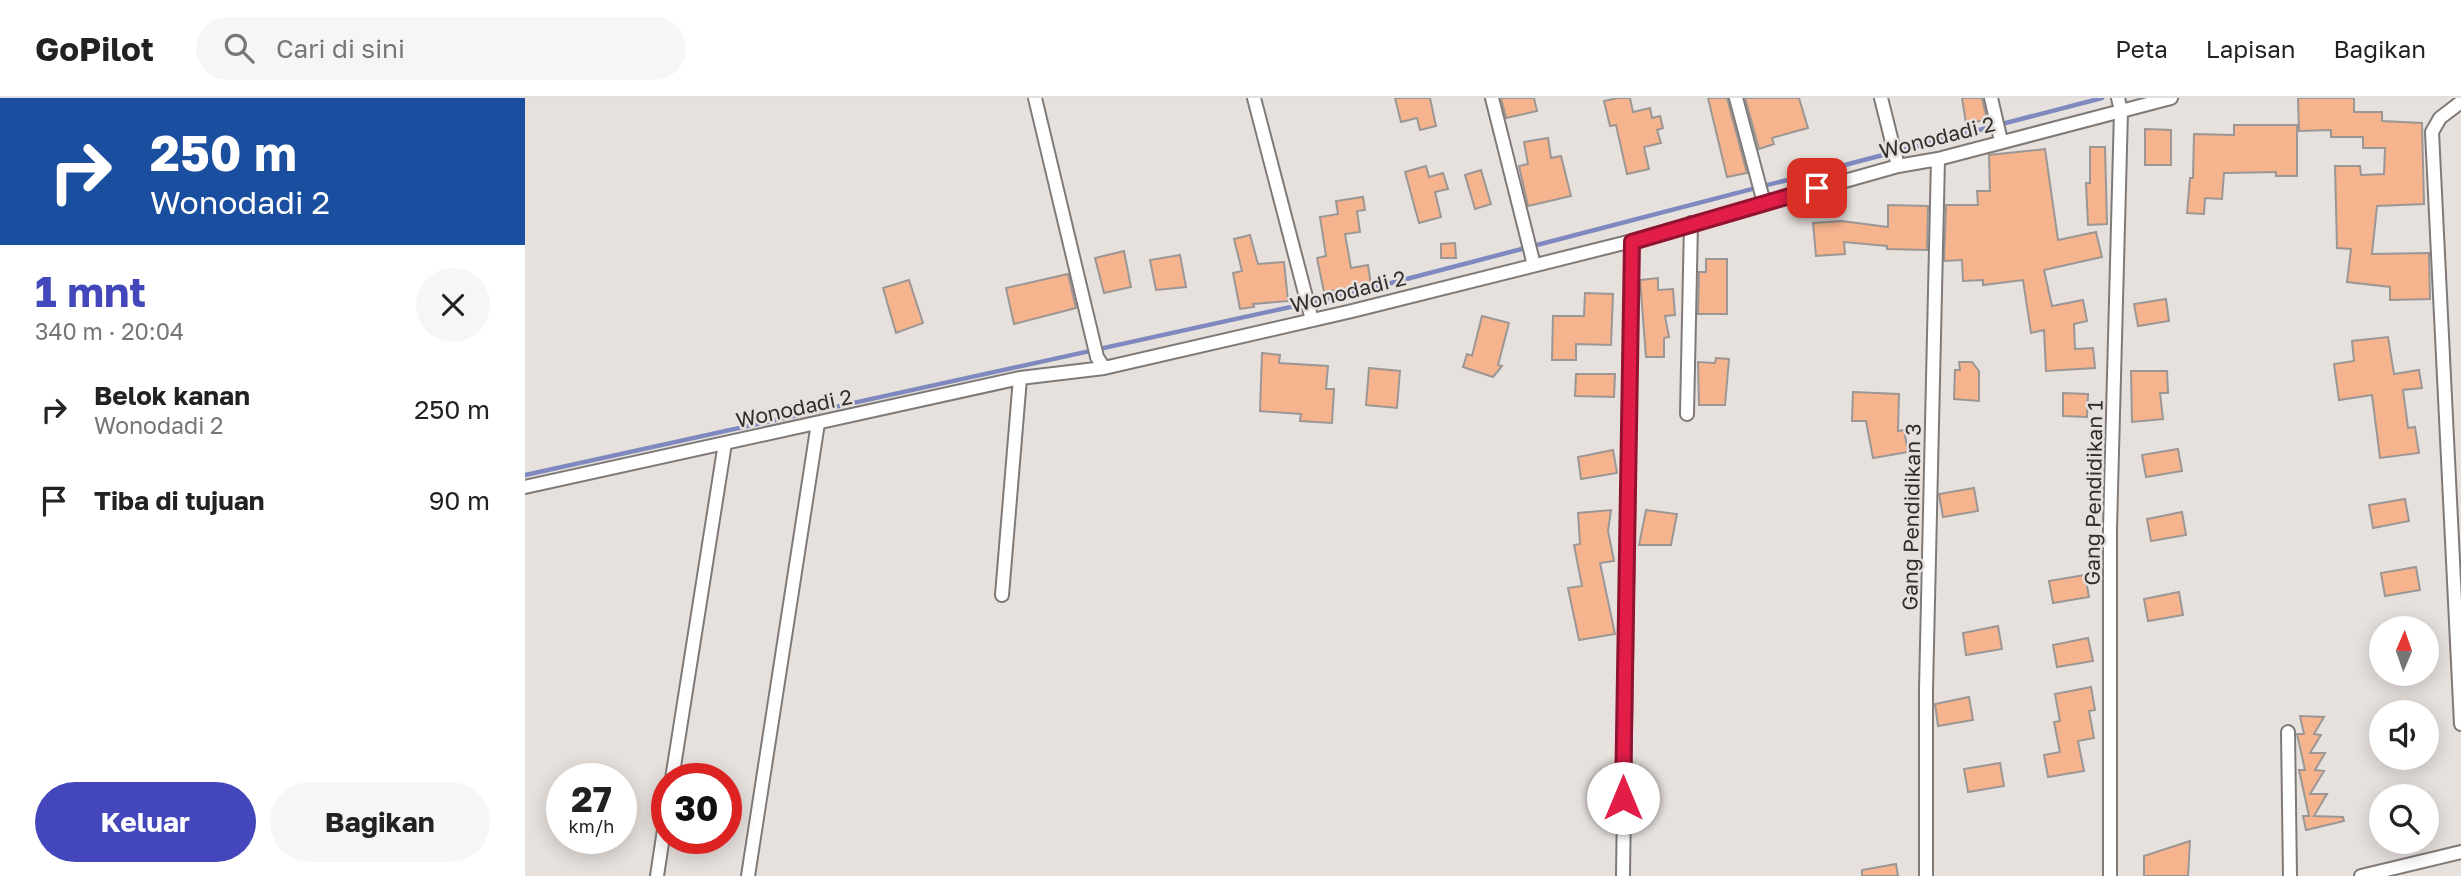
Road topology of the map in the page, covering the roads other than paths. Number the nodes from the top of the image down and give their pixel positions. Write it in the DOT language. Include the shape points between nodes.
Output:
graph roads {
  1 [pos="1035,98"];
  2 [pos="1254,98"];
  3 [pos="1492,98"];
  4 [pos="1736,98"];
  5 [pos="1881,98"];
  6 [pos="1991,98"];
  7 [pos="2171,98"];
  8 [pos="2461,102"];
  9 [pos="2119,105"];
  10 [pos="2001,141"];
  11 [pos="1938,159"];
  12 [pos="1898,166"];
  13 [pos="1763,203"];
  14 [pos="1691,223"];
  15 [pos="1632,242"];
  16 [pos="1533,265"];
  17 [pos="1311,318"];
  18 [pos="1100,363"];
  19 [pos="1020,378"];
  20 [pos="1687,414"];
  21 [pos="818,423"];
  22 [pos="725,443"];
  23 [pos="525,487"];
  24 [pos="1002,595"];
  25 [pos="2461,724"];
  26 [pos="2288,732"];
  27 [pos="675,763"];
  28 [pos="2461,852"];
  29 [pos="660,854"];
  30 [pos="2384,874"];
  31 [pos="657,876"];
  32 [pos="748,876"];
  33 [pos="1623,876"];
  34 [pos="1926,876"];
  35 [pos="2110,876"];
  36 [pos="2290,876"];
  37 [pos="2361,876"];
  1 -- 18 [label="street"];
  2 -- 17 [label="street"];
  3 -- 16 [label="street"];
  4 -- 13 [label="street"];
  5 -- 12 [label="street"];
  6 -- 10 [label="street"];
  7 -- 9 [label="street, Wonodadi 2"];
  8 -- 25 [label="street" via="2440,118 2432,132"];
  9 -- 10 [label="street, Wonodadi 2"];
  9 -- 35 [label="street, Gang Pendidikan 1"];
  10 -- 11 [label="street, Wonodadi 2"];
  11 -- 12 [label="street, Wonodadi 2"];
  11 -- 34 [label="street, Gang Pendidikan 3"];
  12 -- 13 [label="street, Wonodadi 2"];
  13 -- 14 [label="street, Wonodadi 2"];
  14 -- 15 [label="street, Wonodadi 2"];
  14 -- 20 [label="street"];
  15 -- 16 [label="street, Wonodadi 2"];
  15 -- 33 [label="street"];
  16 -- 17 [label="street, Wonodadi 2"];
  17 -- 18 [label="street, Wonodadi 2"];
  18 -- 19 [label="street, Wonodadi 2"];
  19 -- 21 [label="street, Wonodadi 2"];
  19 -- 24 [label="street"];
  21 -- 22 [label="street, Wonodadi 2"];
  21 -- 32 [label="street"];
  22 -- 23 [label="street, Wonodadi 2"];
  22 -- 27 [label="street"];
  26 -- 36 [label="street"];
  28 -- 30 [label="street"];
  29 -- 31 [label="street"];
  30 -- 37 [label="street"];
}
